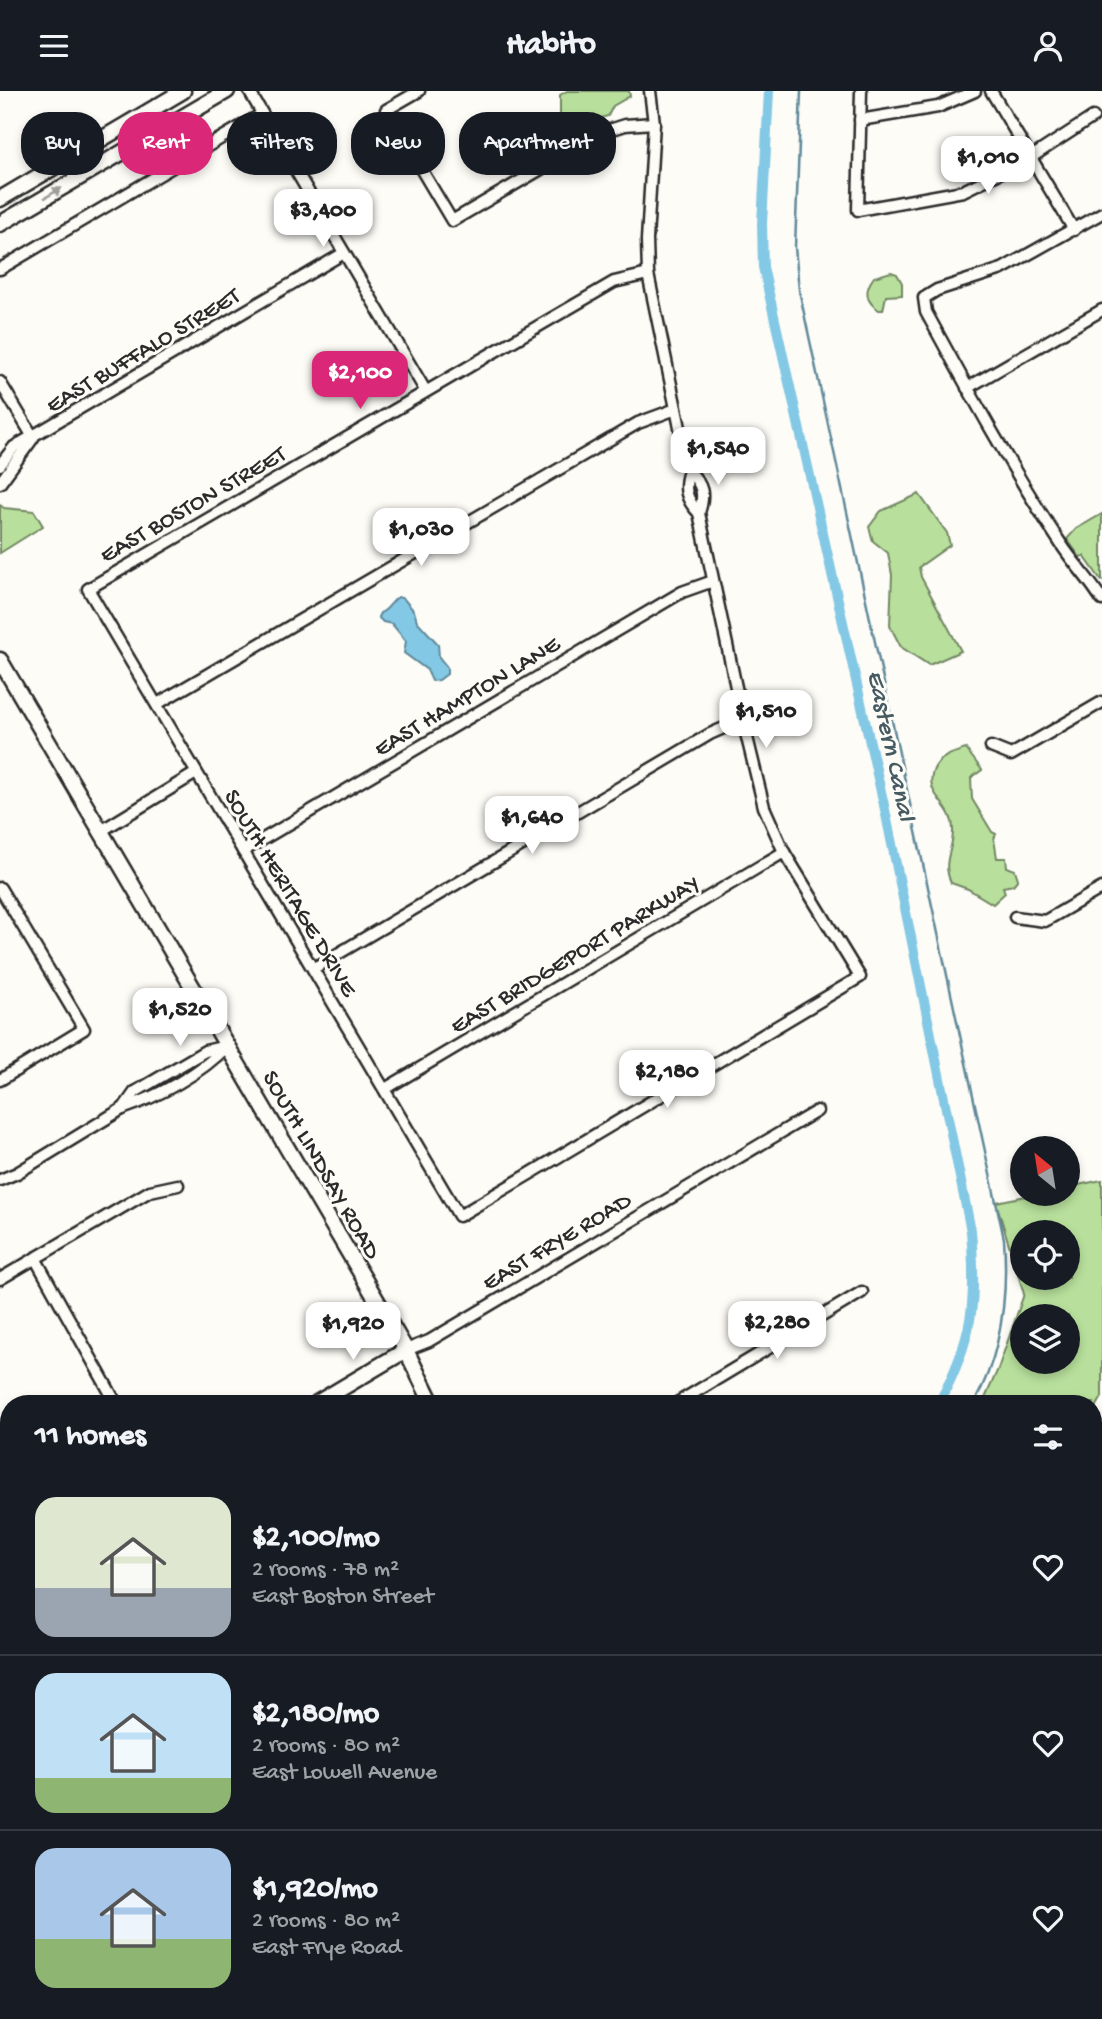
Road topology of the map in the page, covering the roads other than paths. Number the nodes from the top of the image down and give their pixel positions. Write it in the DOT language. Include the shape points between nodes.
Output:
graph roads {
  1 [pos="183,91"];
  2 [pos="208,91"];
  3 [pos="227,91"];
  4 [pos="249,91"];
  5 [pos="419,91"];
  6 [pos="650,91"];
  7 [pos="861,91"];
  8 [pos="975,91"];
  9 [pos="991,91"];
  10 [pos="187,112"];
  11 [pos="191,112"];
  12 [pos="261,112"];
  13 [pos="1093,117"];
  14 [pos="860,120"];
  15 [pos="654,123"];
  16 [pos="227,135"];
  17 [pos="104,137"];
  18 [pos="1030,158"];
  19 [pos="40,175"];
  20 [pos="83,175"];
  21 [pos="298,175"];
  22 [pos="0,199"];
  23 [pos="1102,213"];
  24 [pos="0,224"];
  25 [pos="1074,230"];
  26 [pos="344,253"];
  27 [pos="0,269"];
  28 [pos="648,274"];
  29 [pos="1102,310"];
  30 [pos="0,381"];
  31 [pos="967,388"];
  32 [pos="425,390"];
  33 [pos="676,409"];
  34 [pos="33,437"];
  35 [pos="0,465"];
  36 [pos="689,471"];
  37 [pos="0,483"];
  38 [pos="699,513"];
  39 [pos="713,581"];
  40 [pos="88,589"];
  41 [pos="1102,600"];
  42 [pos="0,660"];
  43 [pos="1102,702"];
  44 [pos="157,704"];
  45 [pos="744,725"];
  46 [pos="991,747"];
  47 [pos="196,773"];
  48 [pos="102,831"];
  49 [pos="243,851"];
  50 [pos="784,852"];
  51 [pos="0,888"];
  52 [pos="1102,888"];
  53 [pos="5,907"];
  54 [pos="1015,916"];
  55 [pos="314,968"];
  56 [pos="227,1046"];
  57 [pos="0,1080"];
  58 [pos="385,1089"];
  59 [pos="817,1111"];
  60 [pos="0,1180"];
  61 [pos="178,1185"];
  62 [pos="35,1258"];
  63 [pos="0,1279"];
  64 [pos="862,1292"];
  65 [pos="406,1350"];
  66 [pos="112,1395"];
  67 [pos="330,1395"];
  68 [pos="428,1395"];
  69 [pos="690,1395"];
  1 -- 17 [label="main road"];
  2 -- 10 [label="main road"];
  3 -- 11 [label="main road"];
  4 -- 12 [label="street"];
  5 -- 15 [label="street" via="386,110 452,221 606,131"];
  6 -- 15 [label="street"];
  7 -- 14 [label="street"];
  8 -- 14 [label="street" via="938,107"];
  9 -- 18 [label="street"];
  13 -- 18 [label="street"];
  14 -- 18 [label="street" via="859,211 963,191"];
  15 -- 28 [label="street"];
  16 -- 27 [label="street"];
  18 -- 25 [label="street"];
  19 -- 22 [label="main road"];
  24 -- 20 [label="main road, one-way"];
  21 -- 26 [label="street"];
  23 -- 25 [label="street"];
  25 -- 31 [label="street" via="1002,269 924,298 926,312"];
  26 -- 32 [label="street"];
  26 -- 34 [label="street, EAST BUFFALO STREET"];
  28 -- 32 [label="street, EAST BOSTON STREET" via="614,282"];
  28 -- 33 [label="street"];
  29 -- 31 [label="street"];
  30 -- 34 [label="street"];
  31 -- 41 [label="street" via="1062,545"];
  32 -- 40 [label="street, EAST BOSTON STREET"];
  33 -- 36 [label="street"];
  33 -- 44 [label="street" via="638,423"];
  34 -- 35 [label="street, EAST BUFFALO STREET" via="14,447"];
  34 -- 37 [label="street, EAST BUFFALO STREET"];
  36 -- 38 [label="street" via="686,494"];
  36 -- 38 [label="street" via="703,491"];
  38 -- 39 [label="street"];
  39 -- 45 [label="street"];
  39 -- 49 [label="street, EAST HAMPTON LANE" via="682,592"];
  40 -- 44 [label="street, SOUTH HERITAGE DRIVE"];
  42 -- 48 [label="main road, SOUTH LINDSAY ROAD"];
  43 -- 46 [label="street" via="1011,755"];
  44 -- 47 [label="street, SOUTH HERITAGE DRIVE"];
  45 -- 50 [label="street" via="764,807"];
  45 -- 55 [label="street" via="710,734"];
  47 -- 48 [label="street"];
  47 -- 49 [label="street, SOUTH HERITAGE DRIVE"];
  48 -- 56 [label="main road, SOUTH LINDSAY ROAD"];
  49 -- 55 [label="street, SOUTH HERITAGE DRIVE"];
  50 -- 58 [label="street, EAST BRIDGEPORT PARKWAY"];
  50 -- 58 [label="street, SOUTH HERITAGE DRIVE" via="860,977 459,1216"];
  51 -- 53 [label="street"];
  52 -- 54 [label="street" via="1045,921"];
  53 -- 57 [label="street" via="84,1029"];
  55 -- 58 [label="street, SOUTH HERITAGE DRIVE"];
  56 -- 60 [label="street" via="205,1051 135,1092 122,1109"];
  56 -- 65 [label="main road, SOUTH LINDSAY ROAD"];
  59 -- 65 [label="street, EAST FRYE ROAD" via="429,1341"];
  61 -- 62 [label="street" via="150,1191"];
  62 -- 63 [label="street"];
  62 -- 66 [label="street"];
  64 -- 69 [label="street"];
  65 -- 67 [label="main road, EAST FRYE ROAD"];
  65 -- 68 [label="main road, SOUTH LINDSAY ROAD"];
}
